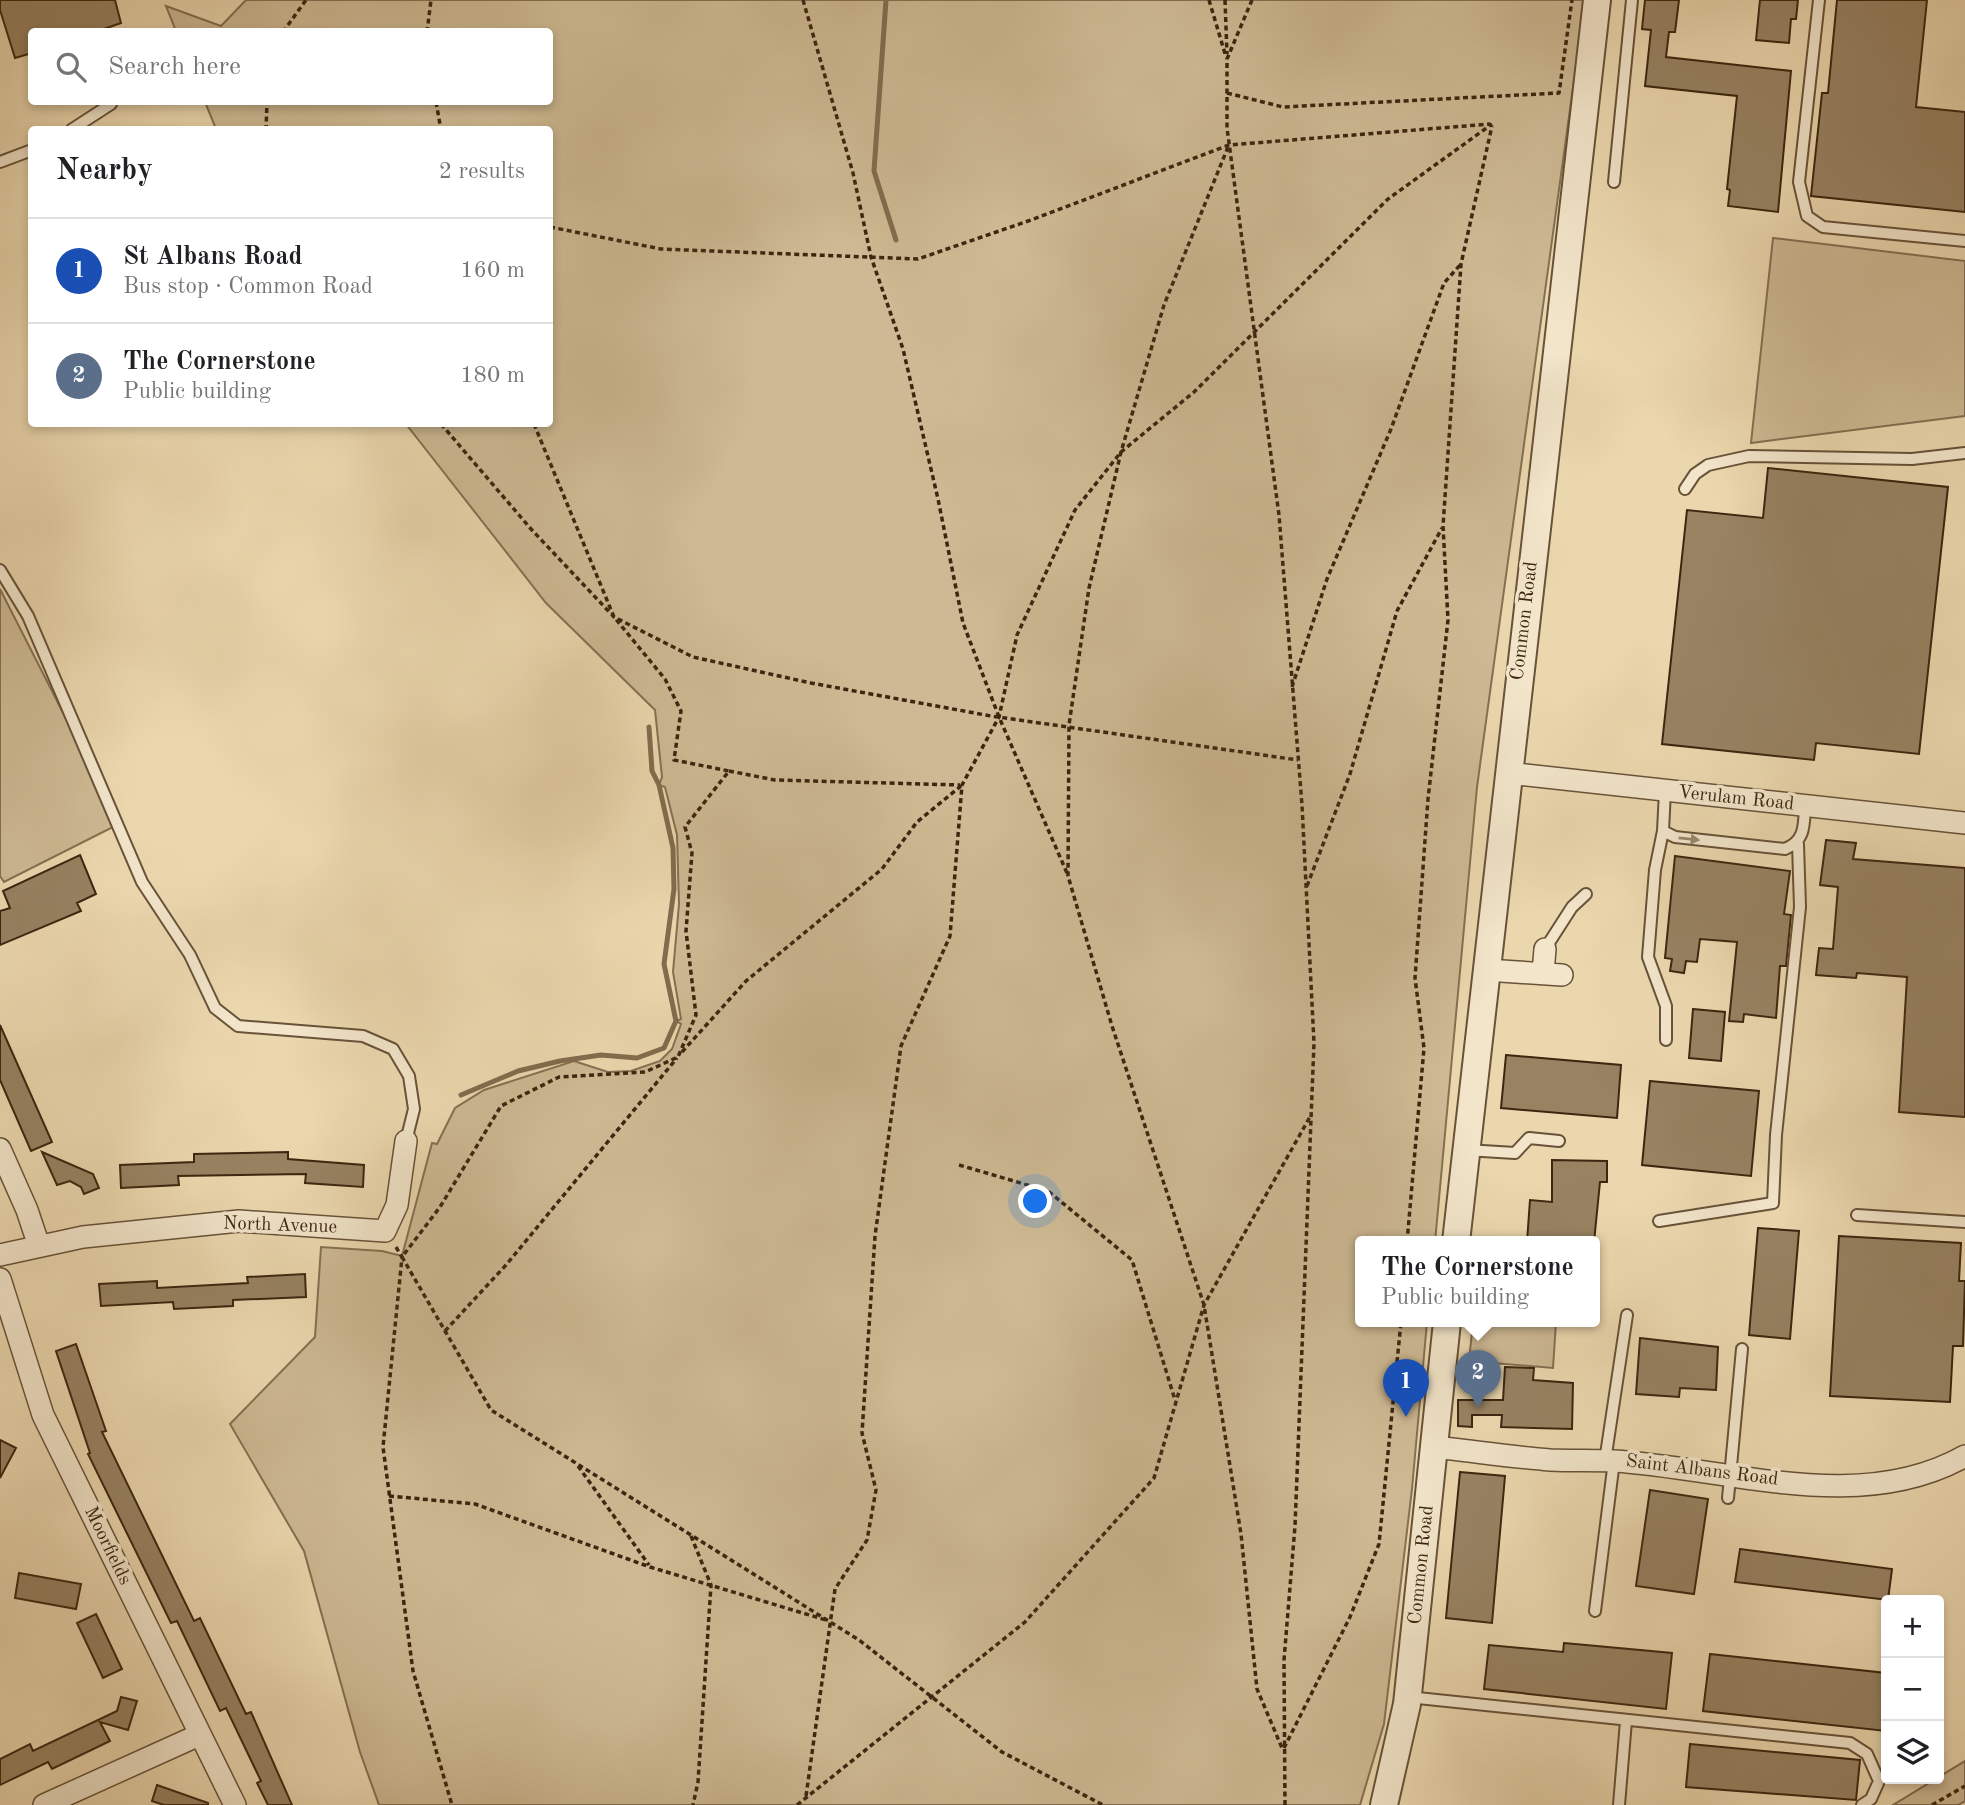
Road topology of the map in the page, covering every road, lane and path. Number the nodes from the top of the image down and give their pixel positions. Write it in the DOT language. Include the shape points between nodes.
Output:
graph roads {
  1 [pos="306,0"];
  2 [pos="431,0"];
  3 [pos="803,0"];
  4 [pos="1209,0"];
  5 [pos="1225,0"];
  6 [pos="1252,0"];
  7 [pos="1572,0"];
  8 [pos="1597,0"];
  9 [pos="1632,0"];
  10 [pos="1819,0"];
  11 [pos="286,28"];
  12 [pos="428,28"];
  13 [pos="1227,59"];
  14 [pos="1227,93"];
  15 [pos="109,105"];
  16 [pos="267,105"];
  17 [pos="437,105"];
  18 [pos="1492,124"];
  19 [pos="77,126"];
  20 [pos="266,126"];
  21 [pos="440,126"];
  22 [pos="1229,145"];
  23 [pos="28,152"];
  24 [pos="0,162"];
  25 [pos="1615,182"];
  26 [pos="553,228"];
  27 [pos="1965,241"];
  28 [pos="871,257"];
  29 [pos="1461,264"];
  30 [pos="1256,331"];
  31 [pos="444,427"];
  32 [pos="535,427"];
  33 [pos="1121,452"];
  34 [pos="1965,453"];
  35 [pos="1685,489"];
  36 [pos="1443,526"];
  37 [pos="0,570"];
  38 [pos="614,617"];
  39 [pos="1292,689"];
  40 [pos="999,717"];
  41 [pos="1069,725"];
  42 [pos="1298,760"];
  43 [pos="729,771"];
  44 [pos="1508,773"];
  45 [pos="962,785"];
  46 [pos="1665,791"];
  47 [pos="1805,806"];
  48 [pos="1965,823"];
  49 [pos="1663,831"];
  50 [pos="1798,844"];
  51 [pos="1068,876"];
  52 [pos="1306,888"];
  53 [pos="1586,894"];
  54 [pos="1545,949"];
  55 [pos="1486,970"];
  56 [pos="1666,1040"];
  57 [pos="678,1057"];
  58 [pos="1311,1115"];
  59 [pos="406,1140"];
  60 [pos="1559,1142"];
  61 [pos="0,1149"];
  62 [pos="1466,1150"];
  63 [pos="959,1165"];
  64 [pos="1857,1215"];
  65 [pos="1659,1221"];
  66 [pos="1965,1222"];
  67 [pos="385,1231"];
  68 [pos="1408,1236"];
  69 [pos="1457,1236"];
  70 [pos="39,1246"];
  71 [pos="0,1255"];
  72 [pos="402,1256"];
  73 [pos="0,1279"];
  74 [pos="1204,1305"];
  75 [pos="1627,1315"];
  76 [pos="1401,1327"];
  77 [pos="1446,1327"];
  78 [pos="445,1331"];
  79 [pos="1742,1349"];
  80 [pos="1176,1402"];
  81 [pos="1433,1447"];
  82 [pos="1965,1456"];
  83 [pos="1610,1461"];
  84 [pos="575,1462"];
  85 [pos="1731,1476"];
  86 [pos="389,1496"];
  87 [pos="1728,1498"];
  88 [pos="690,1534"];
  89 [pos="650,1567"];
  90 [pos="711,1585"];
  91 [pos="1595,1611"];
  92 [pos="831,1622"];
  93 [pos="931,1696"];
  94 [pos="1408,1698"];
  95 [pos="1626,1721"];
  96 [pos="200,1735"];
  97 [pos="1283,1749"];
  98 [pos="1965,1786"];
  99 [pos="806,1796"];
  100 [pos="44,1805"];
  101 [pos="235,1805"];
  102 [pos="452,1805"];
  103 [pos="693,1805"];
  104 [pos="797,1805"];
  105 [pos="1103,1805"];
  106 [pos="1285,1805"];
  107 [pos="1384,1805"];
  108 [pos="1619,1805"];
  109 [pos="1862,1805"];
  110 [pos="1932,1805"];
  1 -- 11 [label="path"];
  2 -- 12 [label="path"];
  3 -- 28 [label="path" via="853,173"];
  4 -- 13 [label="path"];
  5 -- 13 [label="path"];
  6 -- 13 [label="path"];
  7 -- 14 [label="path" via="1559,93 1283,107"];
  8 -- 44 [label="street, Common Road"];
  9 -- 25 [label="lane"];
  10 -- 27 [label="lane" via="1800,182 1807,216 1823,227"];
  13 -- 14 [label="path"];
  14 -- 22 [label="path"];
  15 -- 19 [label="lane"];
  16 -- 20 [label="path"];
  17 -- 21 [label="path"];
  18 -- 22 [label="path"];
  18 -- 29 [label="path"];
  18 -- 30 [label="path" via="1388,200"];
  22 -- 28 [label="path" via="918,258"];
  22 -- 30 [label="path"];
  22 -- 33 [label="path" via="1164,305"];
  23 -- 24 [label="lane"];
  26 -- 28 [label="path" via="661,249"];
  28 -- 40 [label="path" via="903,349 963,623"];
  29 -- 36 [label="path"];
  29 -- 39 [label="path" via="1444,283 1391,429 1327,579"];
  30 -- 33 [label="path" via="1194,392"];
  30 -- 39 [label="path" via="1279,514"];
  31 -- 38 [label="path"];
  32 -- 38 [label="path"];
  33 -- 40 [label="path" via="1075,510 1017,635"];
  33 -- 41 [label="path" via="1089,588"];
  34 -- 35 [label="lane" via="1912,458 1749,456 1708,465"];
  36 -- 52 [label="path" via="1397,611 1350,774"];
  36 -- 68 [label="path" via="1448,620 1415,978 1424,1048"];
  37 -- 59 [label="lane" via="28,616 142,882 190,955 215,1007 238,1026 363,1036 393,1049 410,1076 414,1109"];
  38 -- 40 [label="path" via="693,657"];
  38 -- 43 [label="path" via="665,679 681,711 674,760"];
  39 -- 42 [label="path"];
  40 -- 41 [label="path"];
  40 -- 45 [label="path"];
  40 -- 51 [label="path"];
  41 -- 42 [label="path"];
  41 -- 51 [label="path"];
  42 -- 52 [label="path"];
  43 -- 45 [label="path" via="775,780"];
  43 -- 57 [label="path" via="685,827 692,853 686,931 696,1015"];
  44 -- 46 [label="street, Verulam Road"];
  44 -- 55 [label="street, Common Road"];
  45 -- 57 [label="path" via="917,822 882,869 746,981"];
  45 -- 92 [label="path" via="950,936 901,1046 875,1236 862,1433 876,1490 867,1540 835,1589"];
  46 -- 47 [label="street, Verulam Road"];
  46 -- 49 [label="lane"];
  47 -- 48 [label="street, Verulam Road"];
  47 -- 50 [label="lane"];
  49 -- 50 [label="lane, one-way" via="1675,837 1785,849"];
  49 -- 56 [label="lane" via="1648,957 1666,1006"];
  50 -- 65 [label="lane" via="1800,907 1773,1203"];
  51 -- 74 [label="path" via="1116,1039"];
  52 -- 58 [label="path" via="1314,1043"];
  53 -- 54 [label="lane"];
  54 -- 55 [label="street" via="1553,974"];
  55 -- 62 [label="street, Common Road"];
  57 -- 72 [label="path" via="645,1072 559,1077 501,1106 440,1207"];
  57 -- 78 [label="path" via="506,1265"];
  58 -- 74 [label="path"];
  58 -- 97 [label="path"];
  59 -- 67 [label="street" via="397,1205"];
  60 -- 62 [label="lane" via="1529,1138 1515,1153"];
  61 -- 70 [label="street"];
  62 -- 69 [label="street, Common Road"];
  63 -- 80 [label="path" via="1048,1191 1132,1260"];
  64 -- 66 [label="lane"];
  67 -- 70 [label="street, North Avenue" via="239,1221 138,1229"];
  67 -- 72 [label="path"];
  70 -- 71 [label="street, North Avenue"];
  72 -- 78 [label="path"];
  72 -- 86 [label="path" via="383,1447"];
  73 -- 96 [label="street, Moorfields" via="43,1415"];
  74 -- 80 [label="path"];
  74 -- 97 [label="path" via="1241,1534 1257,1689"];
  75 -- 83 [label="lane"];
  76 -- 97 [label="path" via="1379,1544 1350,1617"];
  77 -- 81 [label="street, Common Road"];
  78 -- 84 [label="path" via="491,1410"];
  79 -- 85 [label="lane"];
  80 -- 93 [label="path" via="1154,1478 1025,1622"];
  81 -- 83 [label="street, Saint Albans Road" via="1549,1467"];
  81 -- 94 [label="street, Common Road"];
  82 -- 85 [label="street, Saint Albans Road" via="1941,1470 1883,1484"];
  83 -- 85 [label="street, Saint Albans Road"];
  83 -- 91 [label="lane"];
  84 -- 88 [label="path"];
  84 -- 89 [label="path"];
  85 -- 87 [label="lane"];
  86 -- 89 [label="path" via="475,1504"];
  86 -- 102 [label="path" via="413,1671"];
  88 -- 90 [label="path"];
  88 -- 92 [label="path"];
  89 -- 90 [label="path"];
  90 -- 92 [label="path"];
  90 -- 103 [label="path"];
  92 -- 93 [label="path"];
  92 -- 99 [label="path"];
  93 -- 99 [label="path"];
  93 -- 105 [label="path" via="1002,1752"];
  94 -- 95 [label="lane"];
  94 -- 107 [label="street, Common Road"];
  95 -- 108 [label="lane"];
  95 -- 109 [label="lane" via="1850,1743 1867,1754 1879,1781 1871,1799"];
  96 -- 100 [label="street"];
  96 -- 101 [label="street, Moorfields"];
  97 -- 106 [label="path"];
  98 -- 110 [label="path"];
  99 -- 104 [label="path"];
}
